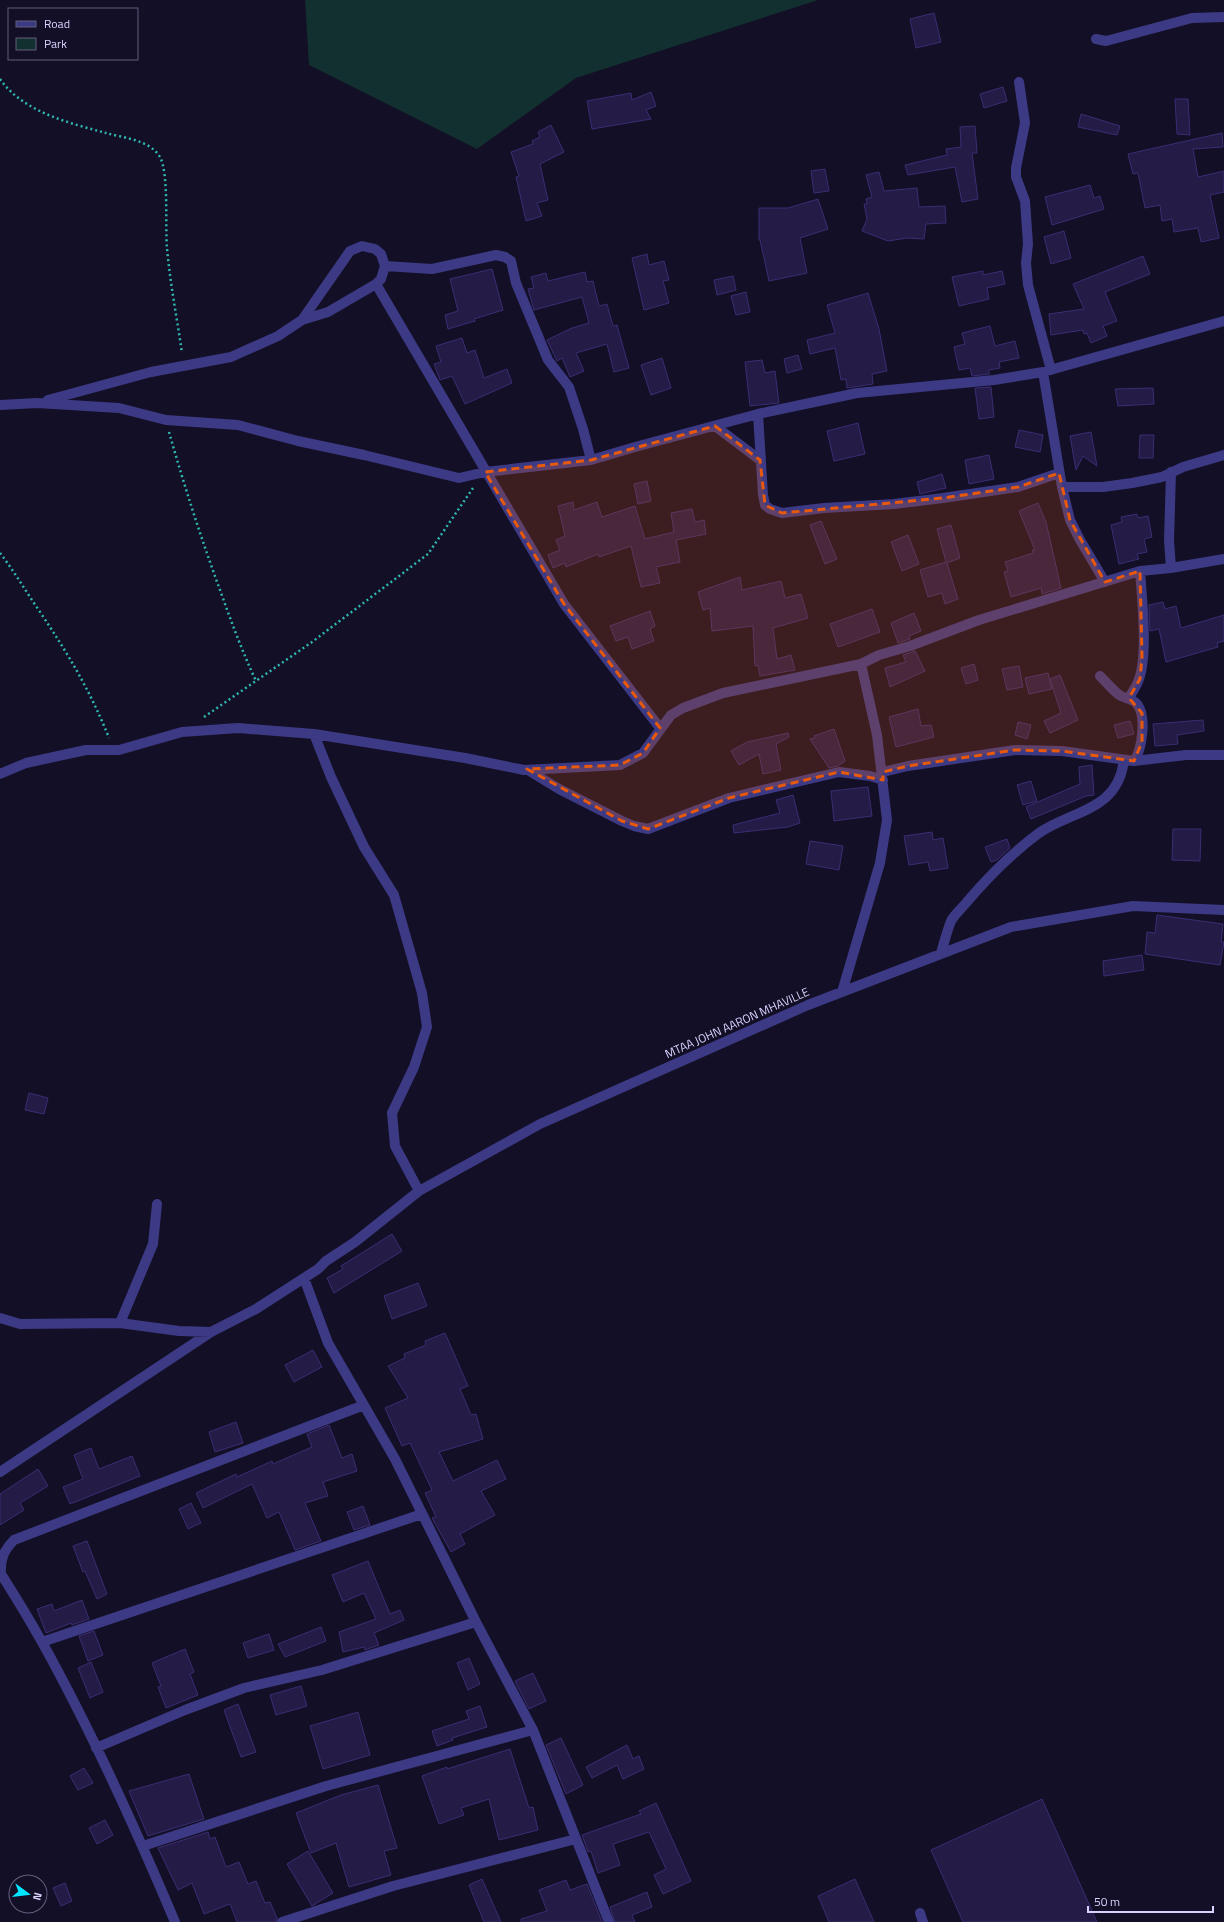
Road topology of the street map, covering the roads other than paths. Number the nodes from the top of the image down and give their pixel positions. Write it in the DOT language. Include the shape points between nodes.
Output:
graph roads {
  1 [pos="1224,17"];
  2 [pos="1096,39"];
  3 [pos="1019,82"];
  4 [pos="385,266"];
  5 [pos="376,284"];
  6 [pos="302,320"];
  7 [pos="1224,322"];
  8 [pos="1047,371"];
  9 [pos="37,403"];
  10 [pos="0,405"];
  11 [pos="758,414"];
  12 [pos="715,426"];
  13 [pos="1224,455"];
  14 [pos="592,460"];
  15 [pos="760,460"];
  16 [pos="485,472"];
  17 [pos="1171,472"];
  18 [pos="1060,473"];
  19 [pos="1062,487"];
  20 [pos="1224,559"];
  21 [pos="1171,568"];
  22 [pos="1140,571"];
  23 [pos="1105,582"];
  24 [pos="861,664"];
  25 [pos="1100,676"];
  26 [pos="1129,698"];
  27 [pos="660,728"];
  28 [pos="314,734"];
  29 [pos="1224,754"];
  30 [pos="1129,760"];
  31 [pos="527,769"];
  32 [pos="0,774"];
  33 [pos="883,776"];
  34 [pos="1224,910"];
  35 [pos="941,953"];
  36 [pos="842,992"];
  37 [pos="419,1191"];
  38 [pos="157,1204"];
  39 [pos="304,1278"];
  40 [pos="0,1318"];
  41 [pos="120,1323"];
  42 [pos="211,1332"];
  43 [pos="364,1405"];
  44 [pos="0,1472"];
  45 [pos="422,1514"];
  46 [pos="476,1622"];
  47 [pos="42,1642"];
  48 [pos="533,1730"];
  49 [pos="96,1748"];
  50 [pos="576,1839"];
  51 [pos="143,1846"];
  52 [pos="175,1922"];
  53 [pos="282,1922"];
  54 [pos="609,1922"];
  1 -- 2 [label="street" via="1192,18 1106,41"];
  3 -- 8 [label="street" via="1026,123 1016,177 1025,201 1028,285"];
  4 -- 5 [label="street" via="384,273"];
  4 -- 6 [label="street" via="384,259 376,249 362,246 350,251"];
  4 -- 14 [label="street" via="432,269 496,255 511,262 518,289 548,360 568,388"];
  5 -- 6 [label="street" via="328,312"];
  5 -- 16 [label="street"];
  6 -- 9 [label="street" via="278,336 231,357 151,372"];
  7 -- 8 [label="street"];
  8 -- 11 [label="street" via="994,380 857,393"];
  8 -- 18 [label="street"];
  9 -- 10 [label="street"];
  9 -- 16 [label="street" via="119,408 166,420 238,425 459,478"];
  11 -- 12 [label="street"];
  11 -- 15 [label="street"];
  12 -- 14 [label="street"];
  12 -- 15 [label="street"];
  13 -- 17 [label="street"];
  14 -- 16 [label="street"];
  15 -- 18 [label="street" via="765,505 782,513 943,498 1018,487"];
  16 -- 27 [label="street" via="564,604"];
  17 -- 19 [label="street" via="1162,477 1132,483 1102,487"];
  17 -- 21 [label="street"];
  18 -- 19 [label="street"];
  19 -- 23 [label="street" via="1070,520"];
  20 -- 21 [label="street"];
  21 -- 22 [label="street"];
  22 -- 23 [label="street"];
  22 -- 26 [label="street" via="1142,657 1140,679"];
  23 -- 24 [label="street" via="978,620"];
  24 -- 27 [label="street" via="723,693 683,708 671,715"];
  24 -- 33 [label="street" via="877,735"];
  25 -- 26 [label="street" via="1120,696"];
  26 -- 30 [label="street" via="1137,704 1142,713 1142,742 1138,756"];
  27 -- 31 [label="street" via="643,753 620,765"];
  28 -- 31 [label="street"];
  28 -- 32 [label="street" via="238,728 182,732 145,744 113,750 86,750 26,764"];
  28 -- 37 [label="street" via="364,847 394,895 422,993 427,1027 414,1067 392,1113 394,1146"];
  29 -- 30 [label="street"];
  30 -- 33 [label="street" via="1062,751 1015,750 908,766"];
  30 -- 35 [label="street" via="1114,787 1101,802 1039,833 994,871 951,920"];
  31 -- 33 [label="street" via="559,789 622,821 648,829 729,798 839,772"];
  33 -- 36 [label="street" via="887,820 880,863"];
  34 -- 35 [label="street, MTAA JOHN AARON MHAVILLE" via="1133,906 1011,927"];
  35 -- 36 [label="street, MTAA JOHN AARON MHAVILLE"];
  36 -- 37 [label="street, MTAA JOHN AARON MHAVILLE" via="540,1124"];
  37 -- 39 [label="street, MTAA JOHN AARON MHAVILLE" via="355,1242"];
  38 -- 41 [label="street" via="153,1244"];
  39 -- 42 [label="street, MTAA JOHN AARON MHAVILLE" via="256,1310"];
  39 -- 43 [label="street" via="328,1344"];
  40 -- 41 [label="street" via="20,1324"];
  41 -- 42 [label="street" via="179,1331"];
  42 -- 44 [label="street, MTAA JOHN AARON MHAVILLE"];
  43 -- 45 [label="street" via="396,1459"];
  43 -- 47 [label="street" via="14,1540 3,1555 0,1564 1,1574"];
  45 -- 46 [label="street"];
  45 -- 47 [label="street"];
  46 -- 48 [label="street"];
  46 -- 49 [label="street" via="322,1670 244,1688"];
  47 -- 49 [label="street"];
  48 -- 50 [label="street"];
  48 -- 51 [label="street" via="326,1786"];
  49 -- 51 [label="street"];
  50 -- 53 [label="street" via="400,1884"];
  50 -- 54 [label="street"];
  51 -- 52 [label="street"];
}
